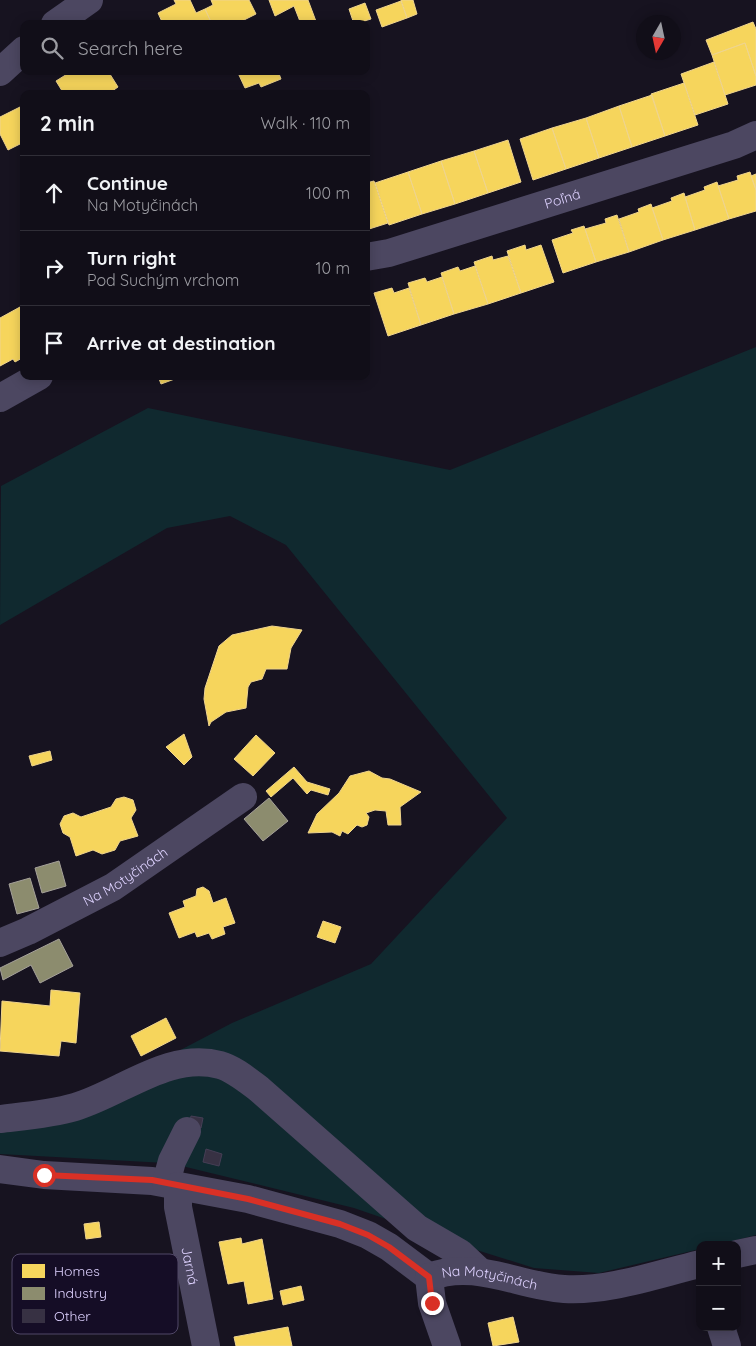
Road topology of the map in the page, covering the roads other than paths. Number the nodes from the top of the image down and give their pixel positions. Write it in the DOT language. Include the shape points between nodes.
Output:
graph roads {
  1 [pos="89,0"];
  2 [pos="61,20"];
  3 [pos="20,54"];
  4 [pos="0,72"];
  5 [pos="756,135"];
  6 [pos="370,256"];
  7 [pos="32,380"];
  8 [pos="0,398"];
  9 [pos="243,797"];
  10 [pos="0,943"];
  11 [pos="0,1118"];
  12 [pos="187,1131"];
  13 [pos="0,1169"];
  14 [pos="172,1184"];
  15 [pos="756,1250"];
  16 [pos="741,1253"];
  17 [pos="696,1265"];
  18 [pos="478,1270"];
  19 [pos="429,1277"];
  20 [pos="722,1331"];
  21 [pos="206,1346"];
  22 [pos="447,1346"];
  23 [pos="727,1346"];
  1 -- 2 [label="street"];
  3 -- 4 [label="street"];
  5 -- 6 [label="street, Poľná" via="715,151"];
  7 -- 8 [label="street"];
  9 -- 10 [label="street, Na Motyčinách" via="113,887 28,932"];
  11 -- 18 [label="street" via="76,1107 178,1065 219,1065 233,1070 259,1089 417,1228 460,1253"];
  12 -- 14 [label="street, Jarná" via="172,1161"];
  13 -- 14 [label="street, Na Motyčinách"];
  14 -- 19 [label="street, Na Motyčinách" via="248,1199 340,1224 389,1247"];
  14 -- 21 [label="street, Jarná"];
  15 -- 16 [label="street"];
  17 -- 18 [label="street, Na Motyčinách" via="595,1288 565,1289"];
  18 -- 19 [label="street, Na Motyčinách" via="445,1271"];
  19 -- 22 [label="street" via="432,1303"];
  20 -- 23 [label="street"];
}
